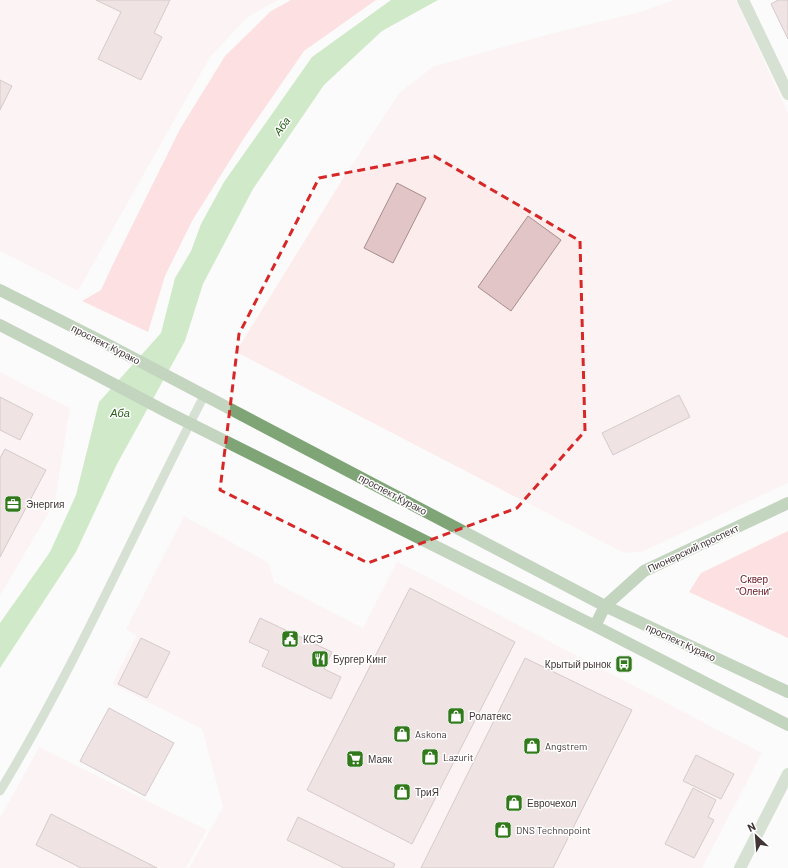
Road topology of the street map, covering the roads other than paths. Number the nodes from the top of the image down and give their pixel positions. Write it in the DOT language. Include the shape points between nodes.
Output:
graph roads {
  1 [pos="744,0"];
  2 [pos="788,94"];
  3 [pos="0,290"];
  4 [pos="0,325"];
  5 [pos="204,396"];
  6 [pos="190,423"];
  7 [pos="788,503"];
  8 [pos="605,606"];
  9 [pos="595,626"];
  10 [pos="788,692"];
  11 [pos="788,725"];
  12 [pos="788,774"];
  13 [pos="0,791"];
  14 [pos="740,868"];
  1 -- 2 [label="street"];
  3 -- 5 [label="main road, проспект Курако"];
  4 -- 6 [label="main road"];
  5 -- 6 [label="lane"];
  5 -- 8 [label="main road, проспект Курако"];
  6 -- 9 [label="main road"];
  6 -- 13 [label="lane" via="93,621"];
  7 -- 8 [label="main road, Пионерский проспект" via="644,571"];
  8 -- 9 [label="main road, Пионерский проспект"];
  8 -- 10 [label="main road, проспект Курако"];
  9 -- 11 [label="main road"];
  12 -- 14 [label="street"];
}
